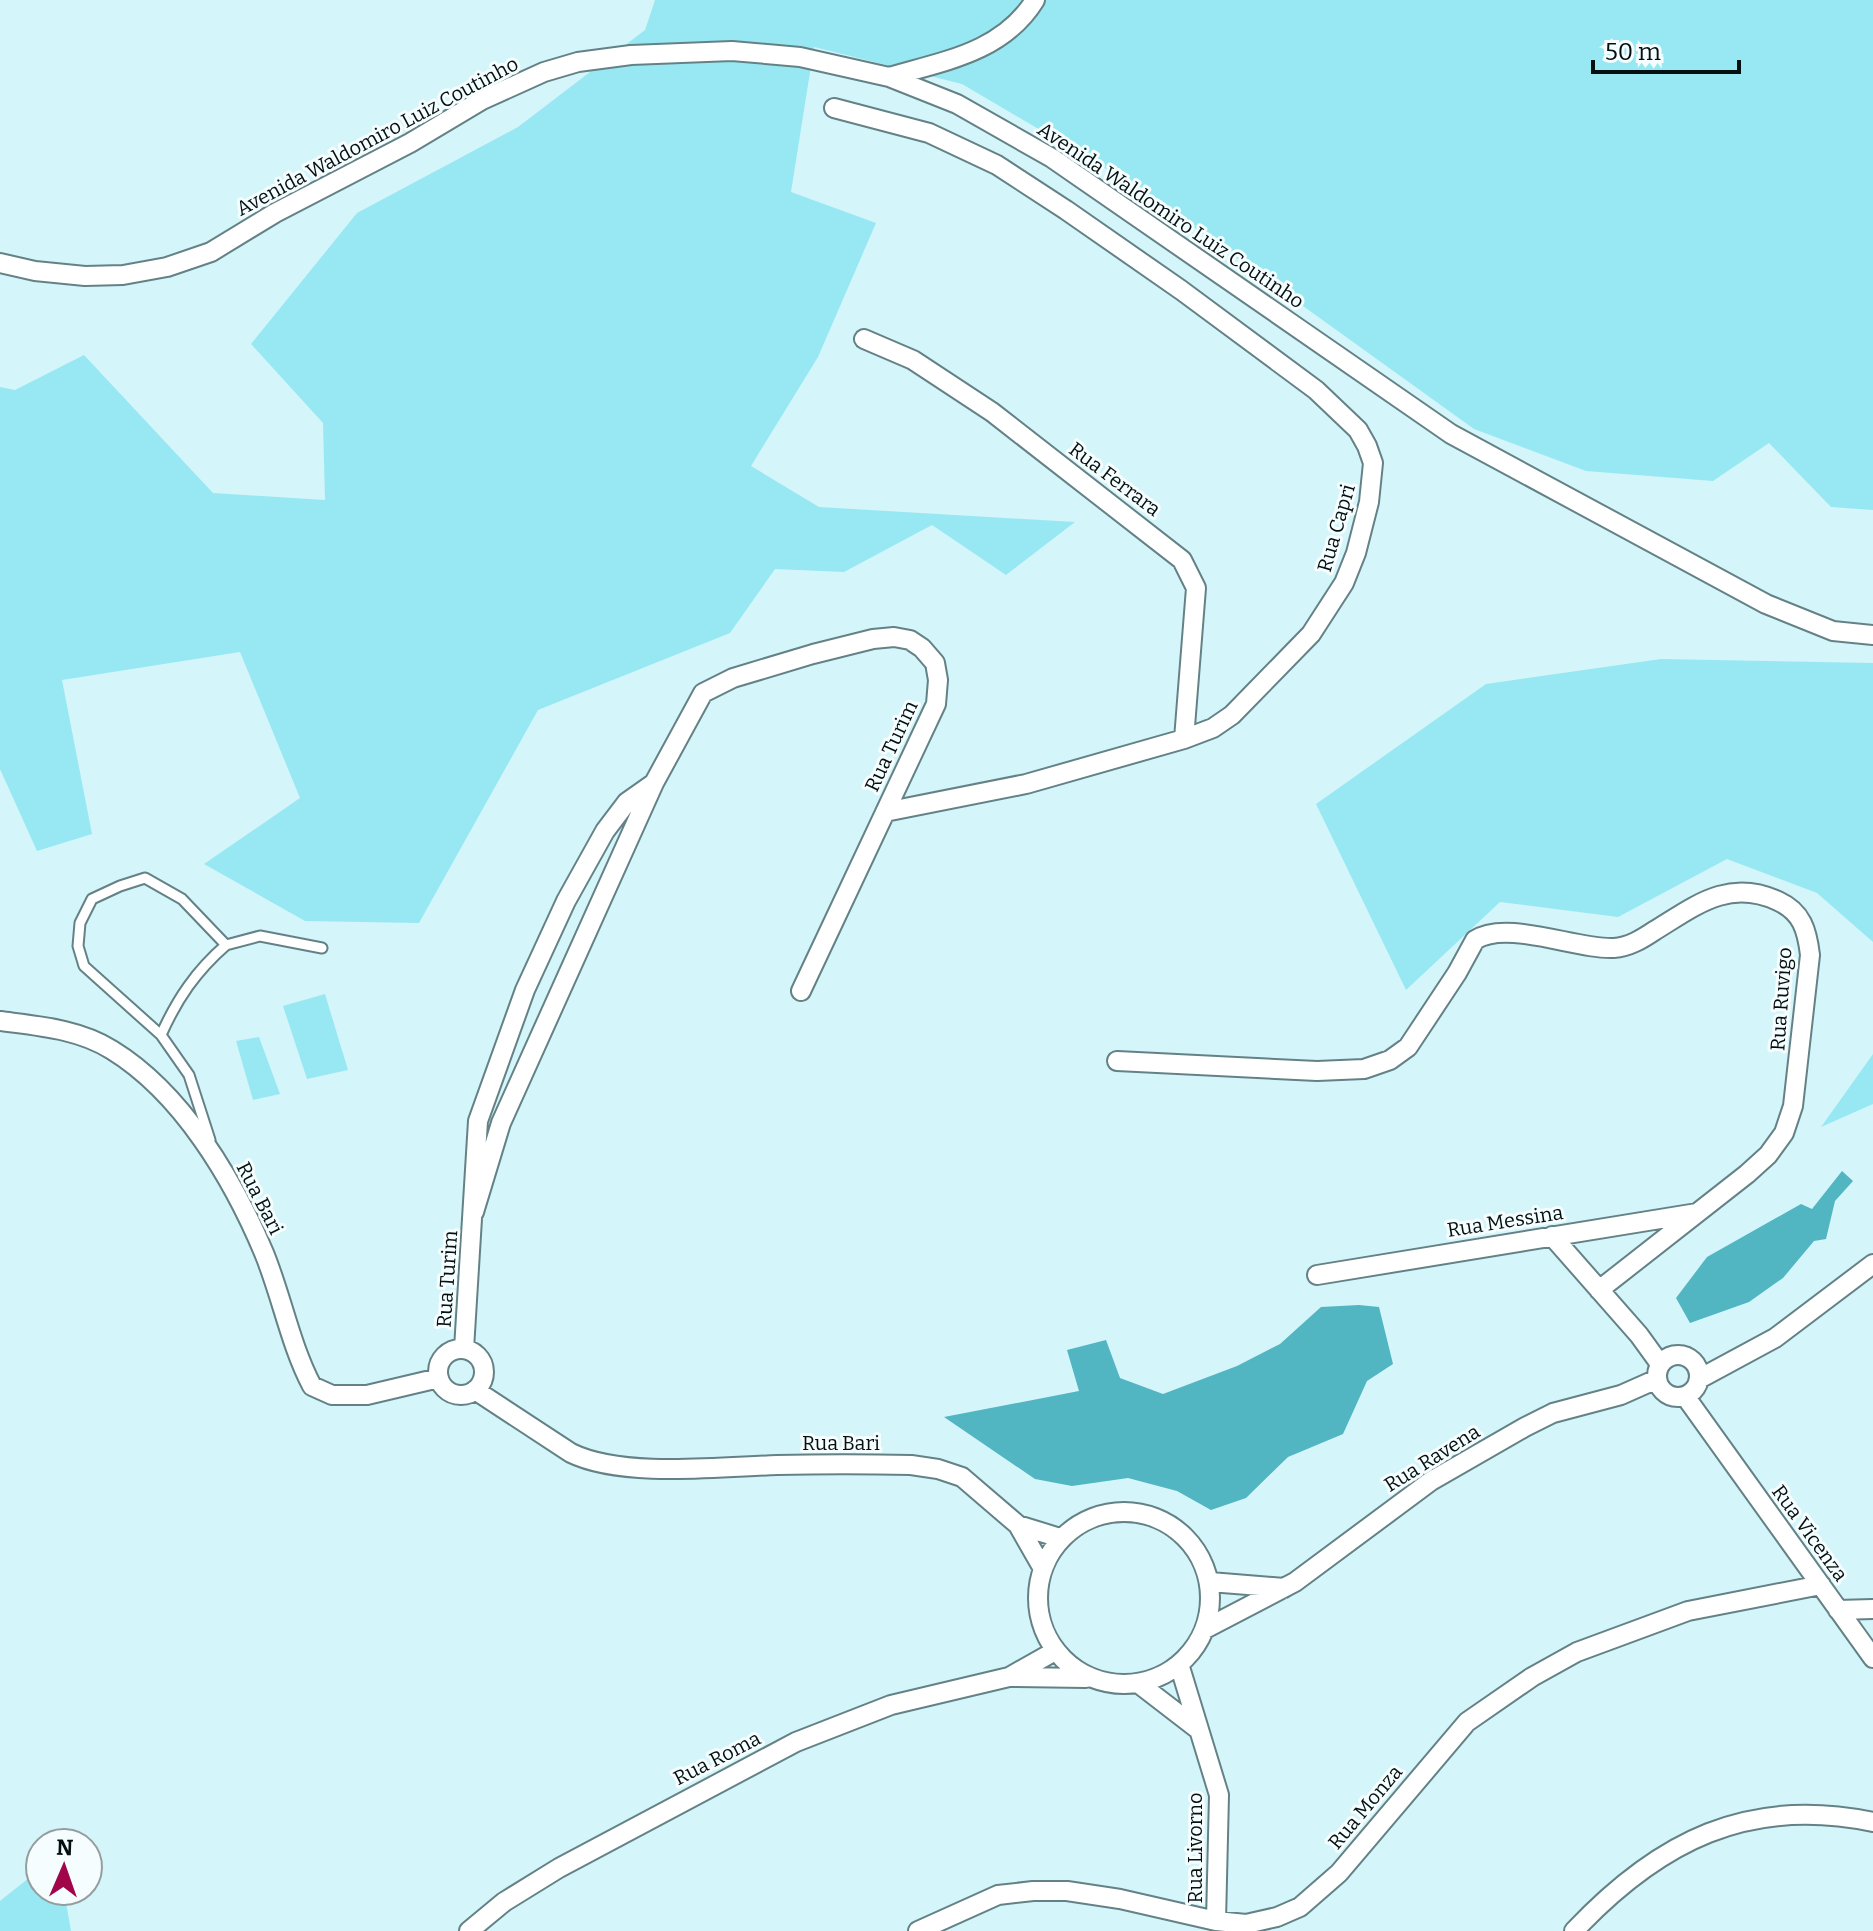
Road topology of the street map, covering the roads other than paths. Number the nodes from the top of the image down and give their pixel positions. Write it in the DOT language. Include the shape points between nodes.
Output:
graph roads {
  1 [pos="1035,0"];
  2 [pos="889,77"];
  3 [pos="834,108"];
  4 [pos="0,263"];
  5 [pos="864,339"];
  6 [pos="1873,635"];
  7 [pos="1184,739"];
  8 [pos="654,783"];
  9 [pos="885,812"];
  10 [pos="226,945"];
  11 [pos="322,948"];
  12 [pos="801,991"];
  13 [pos="0,1021"];
  14 [pos="161,1035"];
  15 [pos="1117,1061"];
  16 [pos="218,1162"];
  17 [pos="474,1212"];
  18 [pos="1700,1212"];
  19 [pos="1552,1236"];
  20 [pos="1873,1264"];
  21 [pos="1317,1275"];
  22 [pos="1599,1290"];
  23 [pos="464,1349"];
  24 [pos="1663,1373"];
  25 [pos="439,1378"];
  26 [pos="1694,1382"];
  27 [pos="475,1390"];
  28 [pos="1018,1525"];
  29 [pos="1060,1538"];
  30 [pos="1042,1567"];
  31 [pos="1210,1582"];
  32 [pos="1821,1585"];
  33 [pos="1284,1588"];
  34 [pos="1873,1609"];
  35 [pos="1838,1610"];
  36 [pos="1205,1629"];
  37 [pos="1055,1651"];
  38 [pos="1873,1658"];
  39 [pos="1179,1664"];
  40 [pos="1009,1677"];
  41 [pos="1091,1678"];
  42 [pos="1138,1683"];
  43 [pos="1199,1730"];
  44 [pos="1873,1822"];
  45 [pos="1216,1921"];
  46 [pos="469,1931"];
  47 [pos="918,1931"];
  48 [pos="1574,1931"];
  1 -- 2 [label="street" via="1005,36"];
  2 -- 4 [label="street, Avenida Waldomiro Luiz Coutinho" via="800,57 732,51 578,62 482,100 211,252 123,275 85,276"];
  2 -- 6 [label="street, Avenida Waldomiro Luiz Coutinho" via="957,104 1052,158 1451,434 1766,604 1833,631"];
  3 -- 7 [label="street, Rua Capri" via="929,133 997,165 1316,390 1358,430 1367,446 1373,463 1369,502 1356,553 1330,606 1311,634 1232,715"];
  5 -- 7 [label="street, Rua Ferrara" via="913,360 992,412 1182,560 1196,588"];
  7 -- 9 [label="street, Rua Capri" via="1026,784"];
  8 -- 9 [label="street, Rua Turim" via="703,693 733,678 813,654 894,637 922,648 935,663 938,680 936,704"];
  8 -- 17 [label="street, Rua Turim" via="501,1123"];
  8 -- 17 [label="street, Rua Turim" via="627,802 605,831 525,990 478,1121"];
  9 -- 12 [label="street, Rua Turim"];
  10 -- 11 [label="lane" via="260,936"];
  10 -- 14 [label="lane" via="187,985"];
  10 -- 14 [label="lane" via="182,899 145,878 92,899 80,923 78,946 84,966"];
  13 -- 16 [label="street, Rua Bari" via="59,1030 112,1050 178,1105"];
  14 -- 16 [label="lane" via="189,1075"];
  15 -- 18 [label="street, Rua Ruvigo" via="1364,1069 1408,1047 1480,936 1534,935 1616,948 1708,898 1745,892 1767,896 1791,907 1800,918 1810,955 1793,1106 1784,1133 1768,1155"];
  16 -- 25 [label="street, Rua Bari" via="264,1253 312,1386 332,1395 367,1395"];
  17 -- 23 [label="street, Rua Turim"];
  18 -- 19 [label="street, Rua Messina"];
  18 -- 22 [label="street, Rua Ruvigo"];
  19 -- 21 [label="street, Rua Messina"];
  19 -- 22 [label="street"];
  20 -- 26 [label="street" via="1787,1330"];
  22 -- 24 [label="street" via="1639,1335"];
  23 -- 25 [label="street" via="443,1357"];
  23 -- 27 [label="street" via="482,1362 483,1377"];
  24 -- 26 [label="street" via="1672,1397"];
  24 -- 26 [label="street" via="1687,1357"];
  24 -- 33 [label="street, Rua Ravena" via="1621,1395 1553,1413 1525,1427 1431,1481"];
  25 -- 27 [label="street" via="453,1393"];
  26 -- 32 [label="street, Rua Vicenza" via="1713,1433"];
  27 -- 28 [label="street, Rua Bari" via="584,1460 633,1467 938,1469 962,1477"];
  28 -- 29 [label="street, Rua Bari"];
  28 -- 30 [label="street, Rua Bari"];
  29 -- 30 [label="street"];
  29 -- 31 [label="street" via="1092,1517 1117,1511 1143,1513 1167,1522 1187,1538 1202,1558"];
  30 -- 37 [label="street" via="1037,1611"];
  31 -- 33 [label="street"];
  31 -- 36 [label="street"];
  32 -- 35 [label="street, Rua Vicenza"];
  32 -- 45 [label="street, Rua Monza" via="1688,1611 1591,1647 1532,1677 1467,1722 1339,1873 1300,1907 1246,1924"];
  33 -- 36 [label="street, Rua Ravena"];
  34 -- 35 [label="street"];
  35 -- 38 [label="street, Rua Vicenza"];
  36 -- 39 [label="street"];
  37 -- 40 [label="street, Rua Roma"];
  37 -- 41 [label="street"];
  39 -- 42 [label="street"];
  39 -- 43 [label="street, Rua Livorno"];
  40 -- 41 [label="street, Rua Roma"];
  40 -- 46 [label="street, Rua Roma" via="891,1705 796,1742 559,1868"];
  41 -- 42 [label="street"];
  42 -- 43 [label="street"];
  43 -- 45 [label="street, Rua Livorno" via="1219,1795"];
  44 -- 48 [label="street" via="1791,1814 1737,1822 1698,1836 1643,1868"];
  45 -- 47 [label="street, Rua Monza" via="1120,1899 1033,1891 998,1895"];
}
